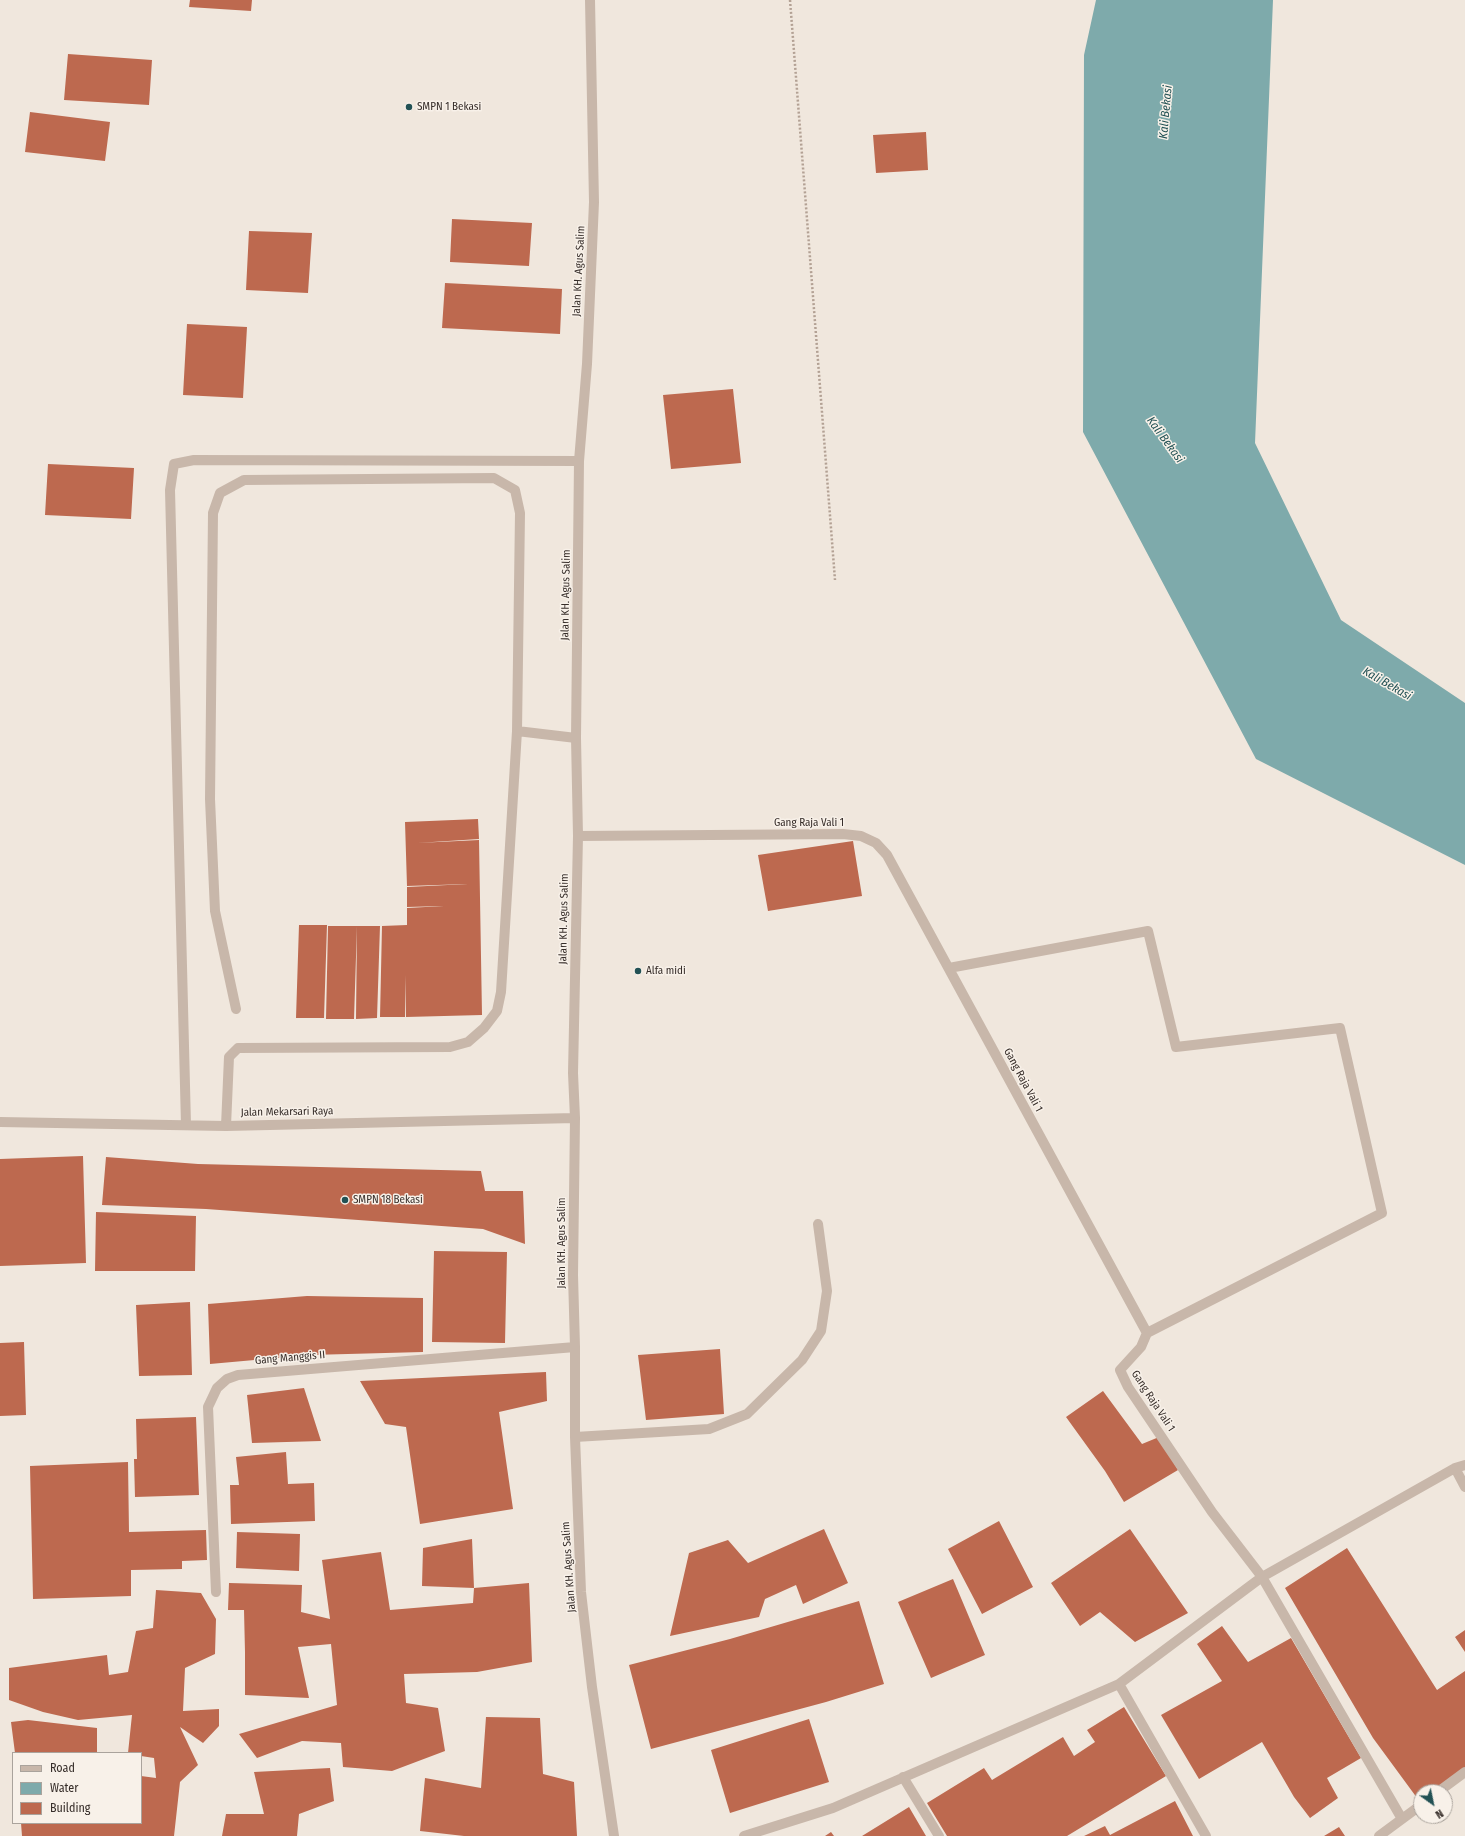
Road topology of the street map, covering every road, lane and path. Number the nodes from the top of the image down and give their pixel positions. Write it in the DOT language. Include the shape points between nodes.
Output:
graph roads {
  1 [pos="590,0"];
  2 [pos="790,0"];
  3 [pos="579,461"];
  4 [pos="835,580"];
  5 [pos="516,731"];
  6 [pos="576,738"];
  7 [pos="578,836"];
  8 [pos="949,968"];
  9 [pos="236,1009"];
  10 [pos="575,1118"];
  11 [pos="0,1122"];
  12 [pos="186,1125"];
  13 [pos="226,1126"];
  14 [pos="818,1224"];
  15 [pos="1147,1333"];
  16 [pos="575,1347"];
  17 [pos="575,1437"];
  18 [pos="1460,1466"];
  19 [pos="1465,1487"];
  20 [pos="1262,1577"];
  21 [pos="216,1592"];
  22 [pos="1118,1684"];
  23 [pos="1465,1772"];
  24 [pos="903,1777"];
  25 [pos="1449,1784"];
  26 [pos="1413,1811"];
  27 [pos="1402,1819"];
  28 [pos="756,1835"];
  29 [pos="614,1836"];
  30 [pos="744,1836"];
  31 [pos="939,1836"];
  32 [pos="1206,1836"];
  33 [pos="1380,1836"];
  1 -- 3 [label="street, Jalan KH. Agus Salim" via="594,202 587,364"];
  2 -- 4 [label="path"];
  3 -- 6 [label="street, Jalan KH. Agus Salim"];
  3 -- 12 [label="street" via="194,460 174,464 170,490"];
  5 -- 6 [label="street"];
  5 -- 9 [label="street" via="520,513 514,490 494,478 244,480 220,493 213,513 210,799 215,912"];
  5 -- 13 [label="street" via="497,1011 484,1028 468,1042 450,1047 238,1048 229,1057"];
  6 -- 7 [label="street, Jalan KH. Agus Salim"];
  7 -- 8 [label="street, Gang Raja Vali 1" via="861,836 876,843 887,855"];
  7 -- 10 [label="street, Jalan KH. Agus Salim" via="573,1072"];
  8 -- 15 [label="street, Gang Raja Vali 1"];
  8 -- 15 [label="street" via="1148,932 1176,1047 1340,1028 1382,1213"];
  10 -- 13 [label="street, Jalan Mekarsari Raya"];
  10 -- 16 [label="street, Jalan KH. Agus Salim"];
  11 -- 12 [label="street, Jalan Mekarsari Raya"];
  12 -- 13 [label="street, Jalan Mekarsari Raya"];
  14 -- 17 [label="street" via="827,1291 821,1331 802,1360 747,1414 709,1429"];
  15 -- 20 [label="street, Gang Raja Vali 1" via="1141,1347 1120,1370 1122,1376 1212,1512"];
  16 -- 17 [label="street, Jalan KH. Agus Salim"];
  16 -- 21 [label="street, Gang Manggis II" via="238,1375 227,1379 217,1388 208,1407"];
  17 -- 29 [label="street, Jalan KH. Agus Salim" via="582,1592 592,1687"];
  18 -- 19 [label="street"];
  18 -- 20 [label="street"];
  20 -- 22 [label="street"];
  20 -- 27 [label="street"];
  22 -- 24 [label="street"];
  22 -- 32 [label="street"];
  23 -- 25 [label="street"];
  24 -- 28 [label="street" via="833,1808"];
  24 -- 31 [label="street"];
  26 -- 27 [label="street"];
  27 -- 33 [label="street"];
  28 -- 30 [label="street"];
}
